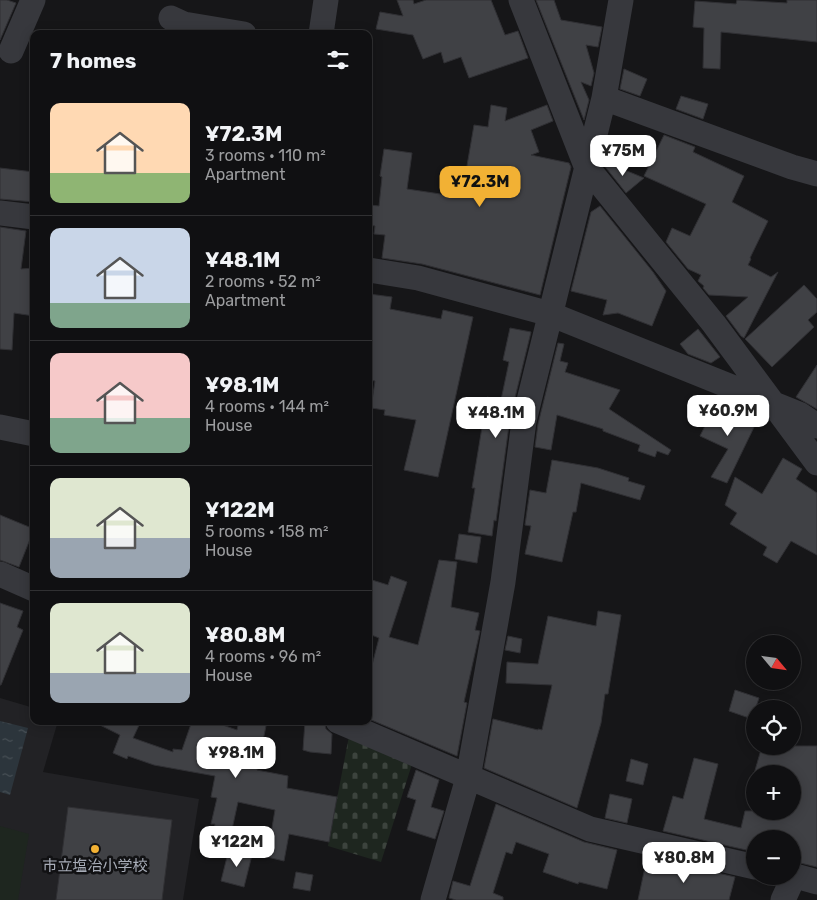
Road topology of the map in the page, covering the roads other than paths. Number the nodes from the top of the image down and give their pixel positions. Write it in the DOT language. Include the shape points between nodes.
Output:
graph roads {
  1 [pos="33,0"];
  2 [pos="326,0"];
  3 [pos="521,0"];
  4 [pos="621,0"];
  5 [pos="171,17"];
  6 [pos="220,30"];
  7 [pos="322,30"];
  8 [pos="15,51"];
  9 [pos="604,98"];
  10 [pos="586,166"];
  11 [pos="817,174"];
  12 [pos="0,212"];
  13 [pos="30,216"];
  14 [pos="372,270"];
  15 [pos="550,314"];
  16 [pos="772,404"];
  17 [pos="817,426"];
  18 [pos="0,427"];
  19 [pos="30,433"];
  20 [pos="817,463"];
  21 [pos="0,574"];
  22 [pos="30,587"];
  23 [pos="347,725"];
  24 [pos="468,778"];
  25 [pos="746,865"];
  26 [pos="795,885"];
  27 [pos="433,900"];
  28 [pos="783,900"];
  1 -- 8 [label="street"];
  2 -- 7 [label="street"];
  3 -- 10 [label="street"];
  4 -- 9 [label="street"];
  5 -- 6 [label="street" via="184,24"];
  9 -- 10 [label="street"];
  9 -- 11 [label="street"];
  10 -- 15 [label="street"];
  10 -- 16 [label="street" via="714,324"];
  12 -- 13 [label="street"];
  14 -- 15 [label="street" via="418,278"];
  15 -- 16 [label="street"];
  15 -- 24 [label="street" via="524,421 504,582"];
  16 -- 17 [label="street" via="799,414"];
  16 -- 20 [label="street"];
  18 -- 19 [label="street"];
  21 -- 22 [label="street"];
  23 -- 24 [label="street"];
  24 -- 25 [label="street" via="590,829"];
  24 -- 27 [label="street"];
  26 -- 28 [label="street"];
}
